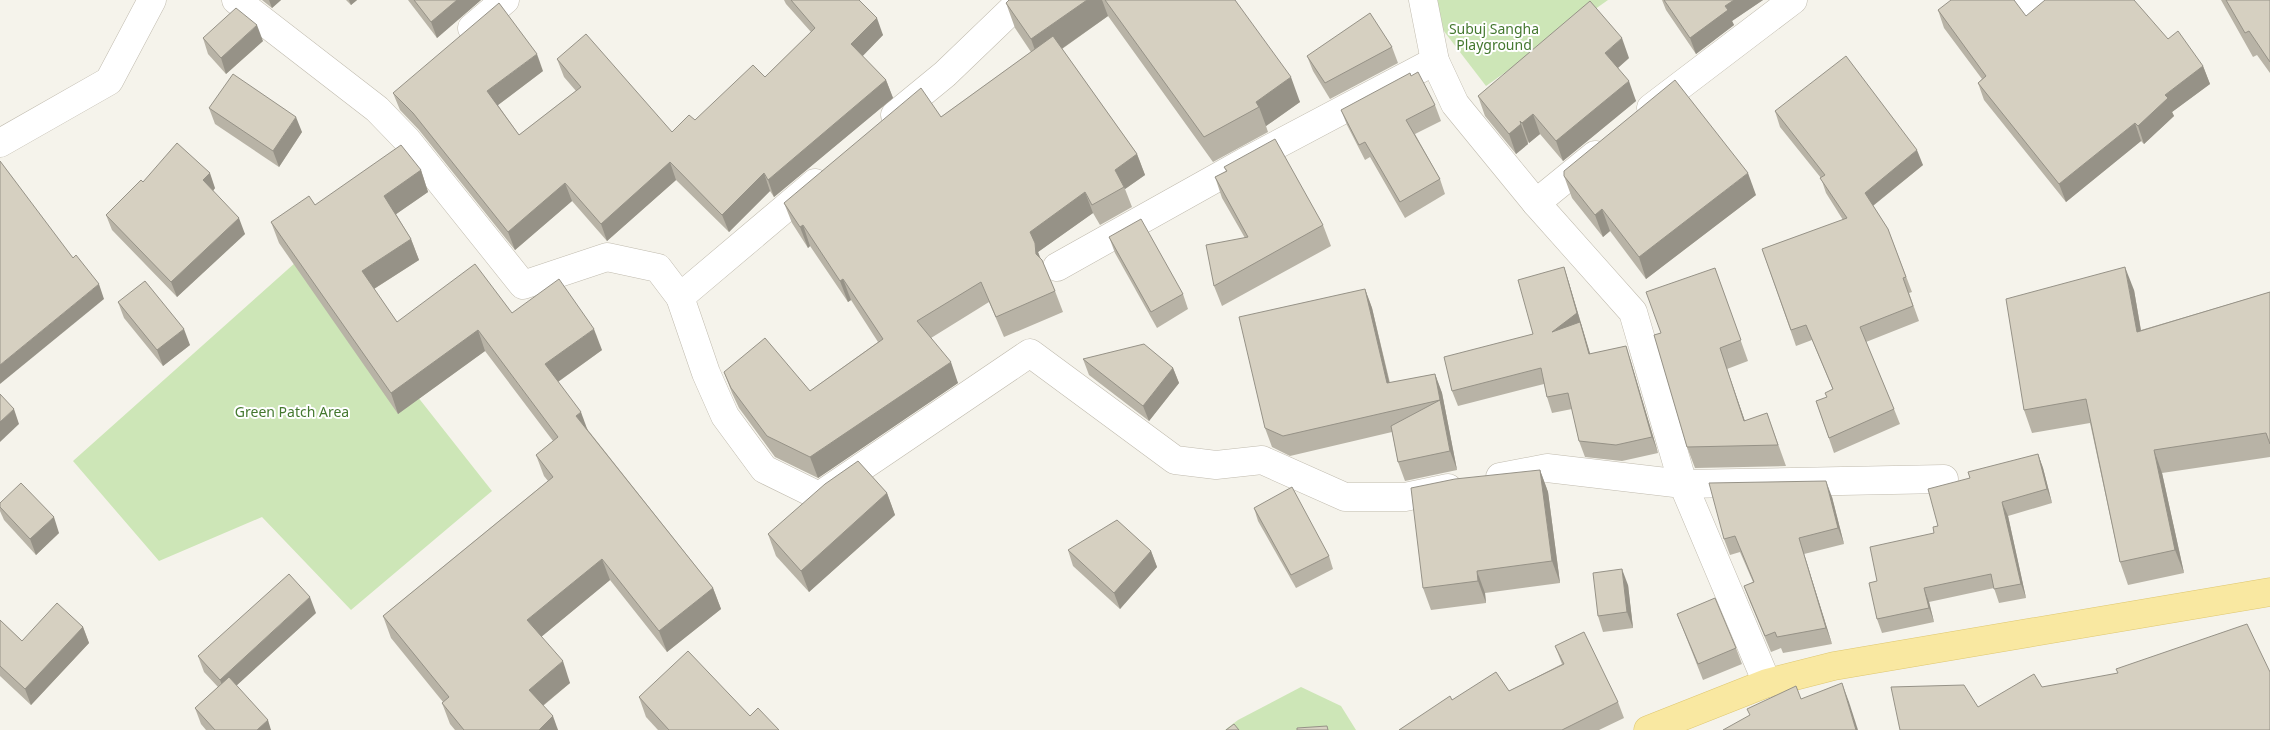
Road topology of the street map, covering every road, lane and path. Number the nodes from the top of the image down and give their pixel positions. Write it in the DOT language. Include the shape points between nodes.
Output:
graph roads {
  1 [pos="152,0"];
  2 [pos="236,0"];
  3 [pos="505,0"];
  4 [pos="1022,0"];
  5 [pos="1423,0"];
  6 [pos="1793,0"];
  7 [pos="452,45"];
  8 [pos="1435,62"];
  9 [pos="400,89"];
  10 [pos="377,108"];
  11 [pos="1635,121"];
  12 [pos="877,131"];
  13 [pos="1612,140"];
  14 [pos="0,143"];
  15 [pos="831,169"];
  16 [pos="1536,203"];
  17 [pos="1057,267"];
  18 [pos="680,297"];
  19 [pos="1944,479"];
  20 [pos="1683,484"];
  21 [pos="2270,592"];
  22 [pos="1767,683"];
  23 [pos="1655,728"];
  1 -- 14 [label="street" via="108,81"];
  2 -- 10 [label="street"];
  3 -- 7 [label="street"];
  4 -- 12 [label="street" via="945,74"];
  5 -- 8 [label="street"];
  6 -- 11 [label="street"];
  8 -- 16 [label="street" via="1455,104"];
  8 -- 17 [label="street" via="1250,159"];
  9 -- 10 [label="street"];
  10 -- 18 [label="street" via="407,140 523,285 607,257 658,268"];
  13 -- 16 [label="street"];
  15 -- 18 [label="street"];
  16 -- 20 [label="street" via="1633,312"];
  18 -- 20 [label="street" via="706,373 725,416 764,468 819,496 1030,353 1175,460 1216,465 1262,460 1345,497 1405,497 1547,468"];
  19 -- 20 [label="street"];
  20 -- 22 [label="street"];
  21 -- 22 [label="main road" via="1834,666"];
  22 -- 23 [label="main road"];
}
